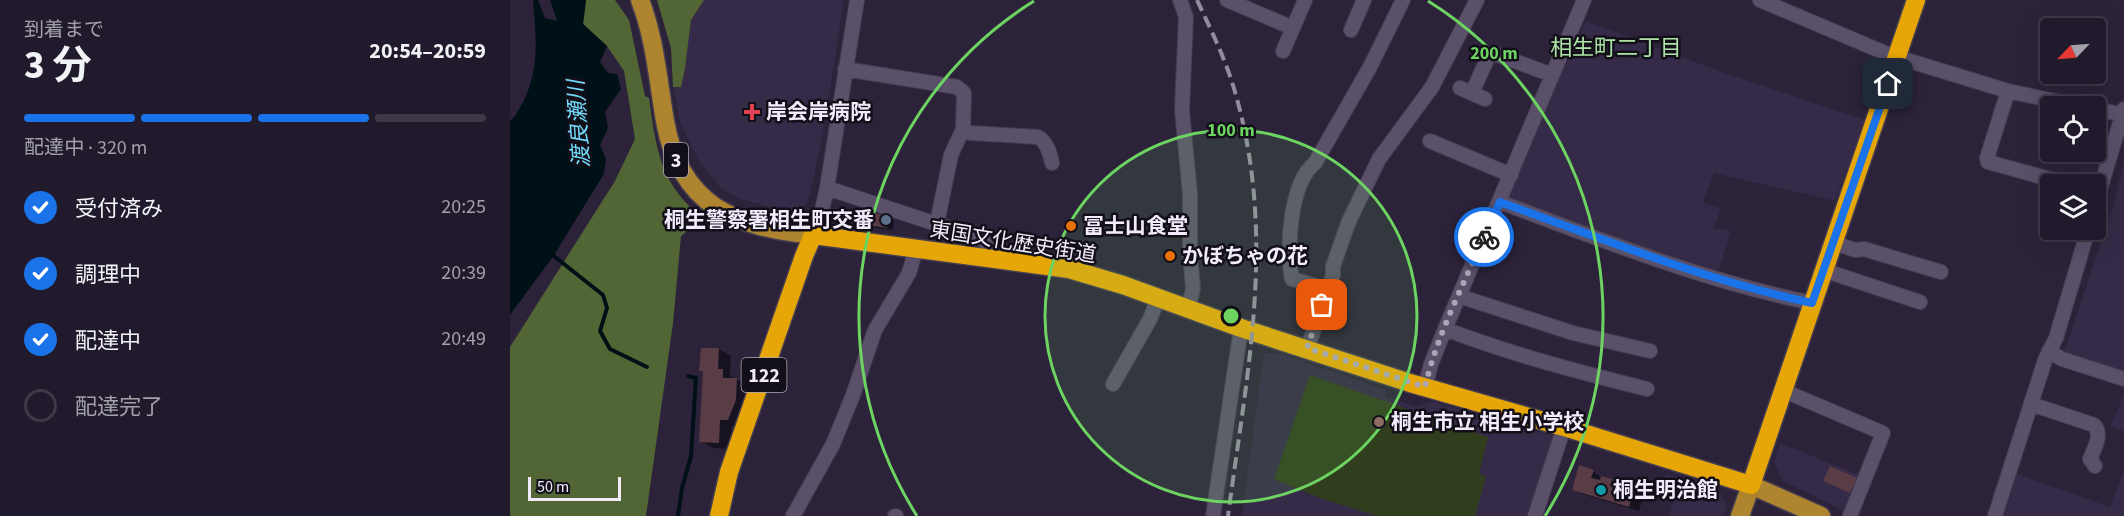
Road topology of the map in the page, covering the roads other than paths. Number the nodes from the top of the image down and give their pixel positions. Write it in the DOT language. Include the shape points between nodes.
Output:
graph roads {
  1 [pos="640,0"];
  2 [pos="857,0"];
  3 [pos="1180,0"];
  4 [pos="1227,0"];
  5 [pos="1305,0"];
  6 [pos="1364,0"];
  7 [pos="1403,0"];
  8 [pos="1477,0"];
  9 [pos="1584,0"];
  10 [pos="1760,0"];
  11 [pos="1916,0"];
  12 [pos="1293,28"];
  13 [pos="1351,30"];
  14 [pos="1282,51"];
  15 [pos="1898,57"];
  16 [pos="845,69"];
  17 [pos="1552,75"];
  18 [pos="2008,92"];
  19 [pos="1472,93"];
  20 [pos="2040,98"];
  21 [pos="2106,112"];
  22 [pos="2123,114"];
  23 [pos="963,129"];
  24 [pos="1430,141"];
  25 [pos="1052,163"];
  26 [pos="2103,174"];
  27 [pos="1511,175"];
  28 [pos="2040,176"];
  29 [pos="827,188"];
  30 [pos="1500,202"];
  31 [pos="937,223"];
  32 [pos="813,234"];
  33 [pos="2085,240"];
  34 [pos="1832,242"];
  35 [pos="916,249"];
  36 [pos="988,260"];
  37 [pos="1823,270"];
  38 [pos="1941,272"];
  39 [pos="1327,289"];
  40 [pos="1459,296"];
  41 [pos="1158,298"];
  42 [pos="1920,302"];
  43 [pos="1812,303"];
  44 [pos="1188,309"];
  45 [pos="1240,328"];
  46 [pos="1445,329"];
  47 [pos="1307,348"];
  48 [pos="1650,351"];
  49 [pos="2049,351"];
  50 [pos="2124,379"];
  51 [pos="1113,384"];
  52 [pos="1425,387"];
  53 [pos="1647,389"];
  54 [pos="1782,390"];
  55 [pos="2031,404"];
  56 [pos="1564,427"];
  57 [pos="2095,466"];
  58 [pos="1751,486"];
  59 [pos="719,516"];
  60 [pos="793,516"];
  61 [pos="1213,516"];
  62 [pos="1535,516"];
  63 [pos="1740,516"];
  64 [pos="1821,516"];
  65 [pos="1850,516"];
  66 [pos="1995,516"];
  1 -- 32 [label="main road, 3" via="673,154 686,179 705,199 731,217"];
  2 -- 16 [label="street"];
  3 -- 44 [label="street" via="1186,17 1182,110 1190,194 1192,289"];
  4 -- 12 [label="street"];
  5 -- 12 [label="street"];
  6 -- 13 [label="street"];
  7 -- 39 [label="street" via="1370,67 1315,163 1299,183 1294,202 1292,279"];
  8 -- 39 [label="street" via="1432,87 1379,159 1349,220"];
  9 -- 17 [label="street"];
  10 -- 15 [label="street"];
  11 -- 15 [label="highway"];
  12 -- 14 [label="street"];
  15 -- 18 [label="street"];
  15 -- 34 [label="highway"];
  16 -- 23 [label="street" via="962,89"];
  16 -- 29 [label="street"];
  17 -- 19 [label="street" via="1493,53"];
  17 -- 27 [label="street"];
  18 -- 20 [label="street"];
  18 -- 28 [label="street" via="1988,162"];
  21 -- 22 [label="street"];
  22 -- 26 [label="street"];
  23 -- 25 [label="street" via="970,133 1038,137"];
  23 -- 31 [label="street" via="951,155"];
  24 -- 27 [label="street"];
  27 -- 30 [label="street"];
  29 -- 31 [label="street"];
  29 -- 32 [label="street"];
  30 -- 40 [label="street"];
  30 -- 43 [label="street" via="1646,256"];
  31 -- 36 [label="street" via="982,239 988,246"];
  32 -- 35 [label="highway, 東国文化歴史街道"];
  32 -- 59 [label="highway, 122" via="729,472"];
  33 -- 49 [label="street"];
  34 -- 37 [label="highway"];
  34 -- 38 [label="street"];
  35 -- 36 [label="highway, 東国文化歴史街道"];
  35 -- 60 [label="street" via="909,273 875,330 833,444"];
  36 -- 41 [label="highway, 東国文化歴史街道" via="1069,269"];
  37 -- 42 [label="street"];
  37 -- 43 [label="highway"];
  39 -- 47 [label="street"];
  40 -- 46 [label="street"];
  40 -- 48 [label="street" via="1573,333"];
  41 -- 44 [label="highway, 東国文化歴史街道"];
  41 -- 51 [label="street"];
  43 -- 54 [label="highway"];
  44 -- 45 [label="highway, 東国文化歴史街道"];
  45 -- 47 [label="highway, 東国文化歴史街道"];
  45 -- 61 [label="street"];
  46 -- 52 [label="street"];
  46 -- 53 [label="street" via="1579,372"];
  47 -- 52 [label="highway, 東国文化歴史街道"];
  49 -- 50 [label="street"];
  49 -- 55 [label="street"];
  52 -- 56 [label="highway, 東国文化歴史街道"];
  54 -- 58 [label="highway"];
  54 -- 65 [label="street" via="1883,433"];
  55 -- 57 [label="street" via="2094,425 2098,434 2090,459"];
  55 -- 66 [label="street"];
  56 -- 58 [label="highway, 東国文化歴史街道"];
  56 -- 62 [label="street"];
  58 -- 63 [label="main road"];
  58 -- 64 [label="main road"];
}
